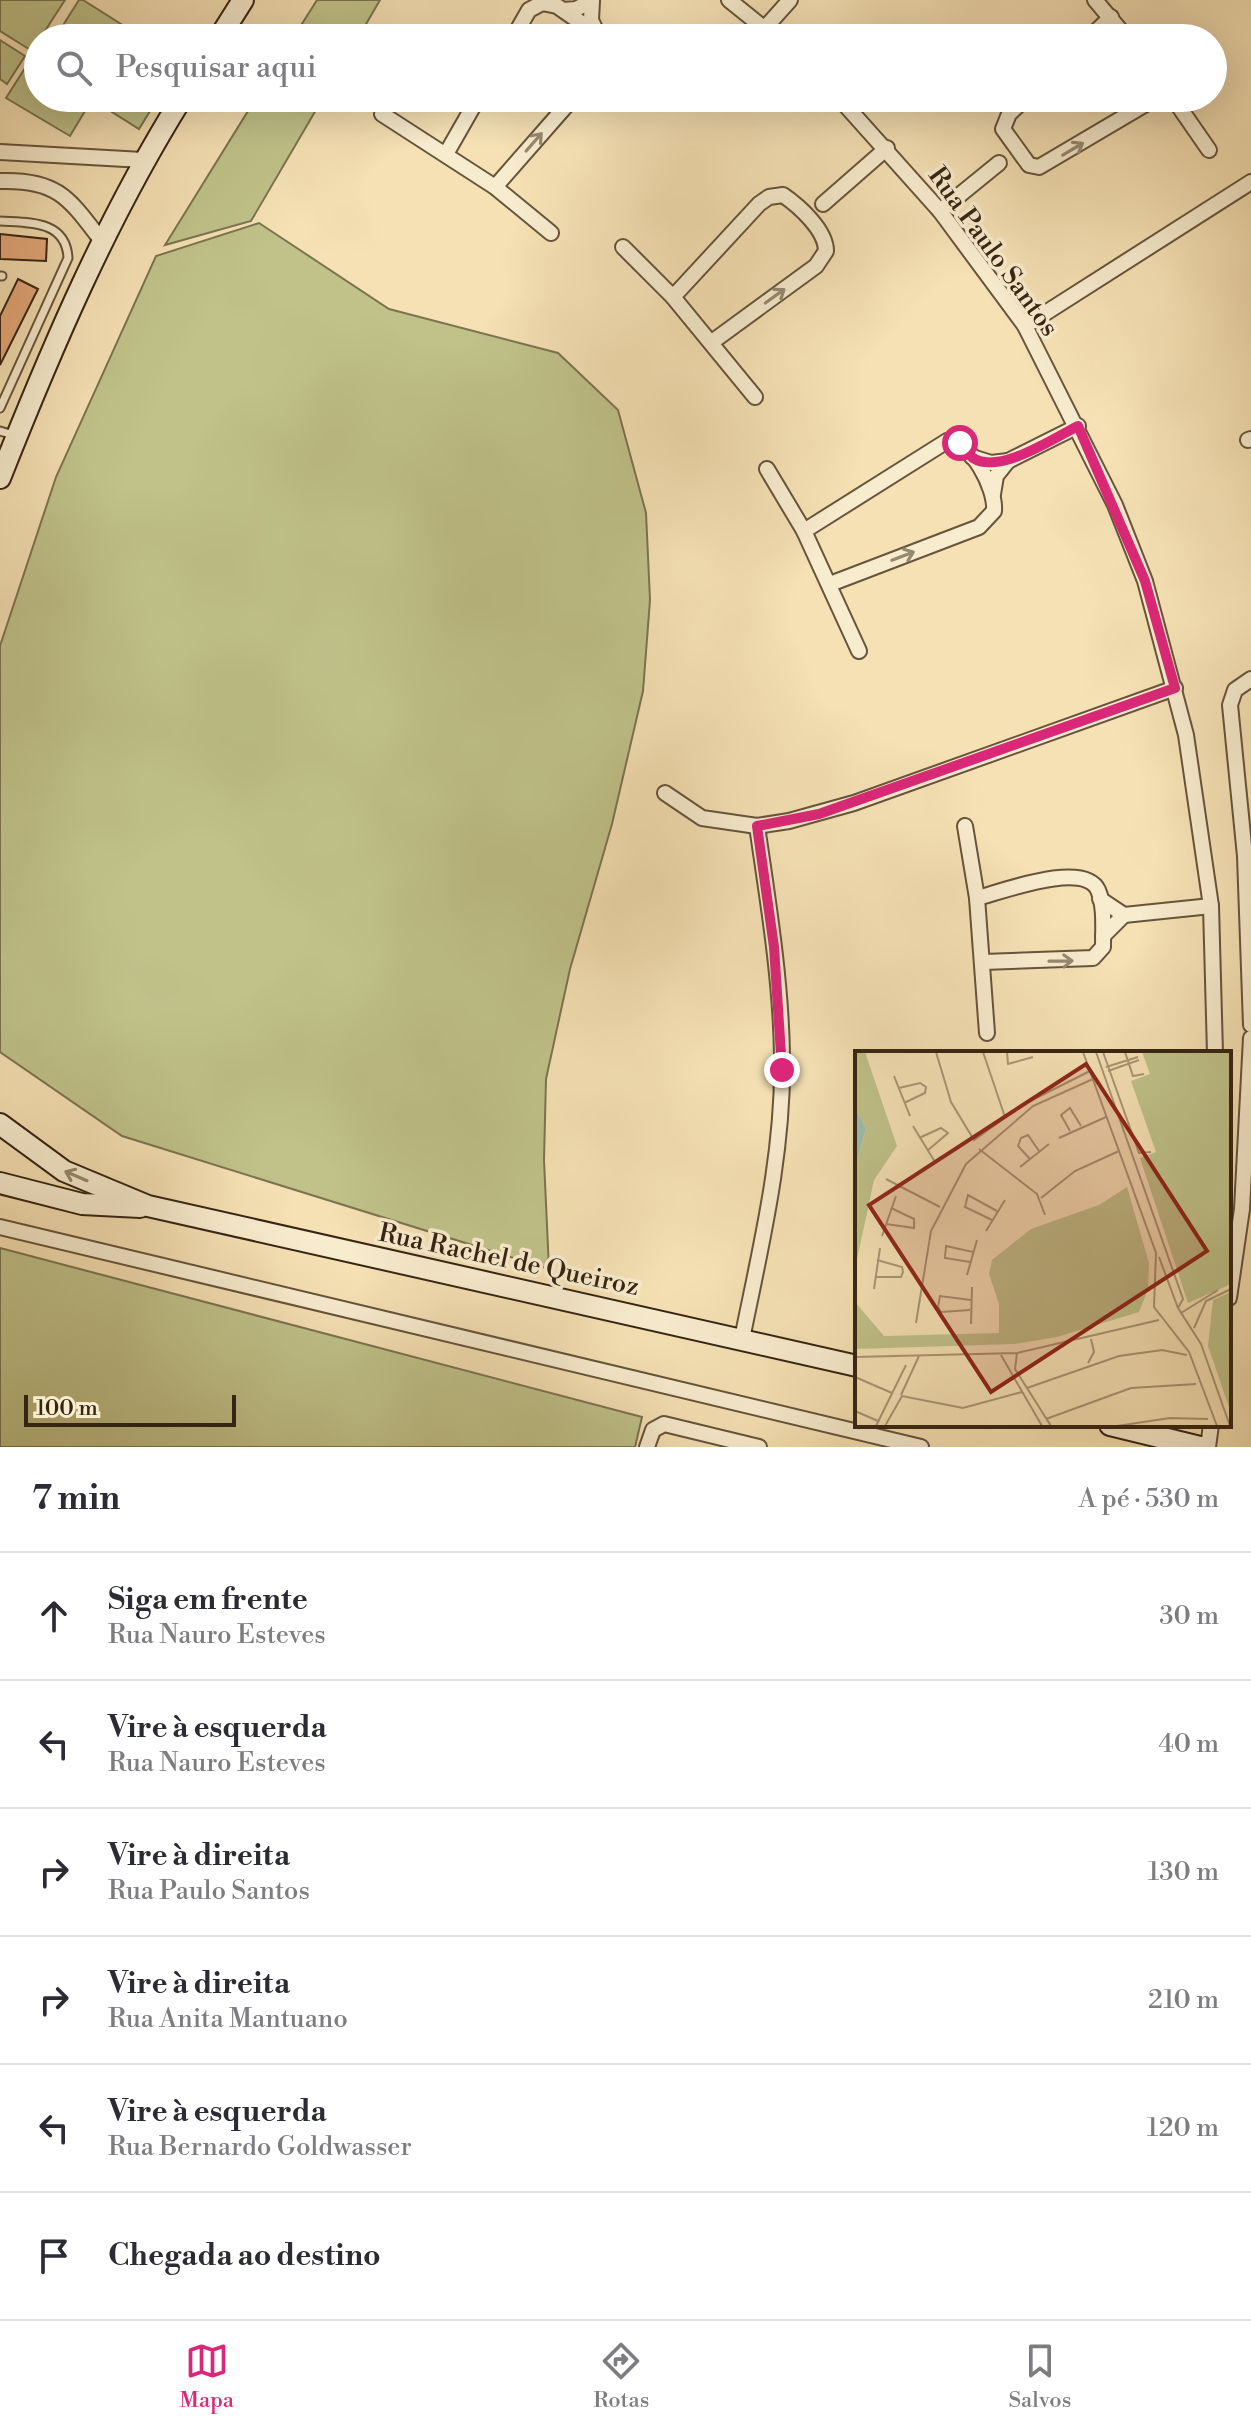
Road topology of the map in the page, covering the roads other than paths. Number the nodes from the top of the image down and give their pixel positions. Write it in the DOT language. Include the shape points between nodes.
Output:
graph roads {
  1 [pos="243,0"];
  2 [pos="592,0"];
  3 [pos="729,0"];
  4 [pos="790,0"];
  5 [pos="1095,0"];
  6 [pos="563,10"];
  7 [pos="1111,17"];
  8 [pos="228,24"];
  9 [pos="522,24"];
  10 [pos="583,24"];
  11 [pos="593,24"];
  12 [pos="760,24"];
  13 [pos="776,24"];
  14 [pos="1104,24"];
  15 [pos="1116,24"];
  16 [pos="173,112"];
  17 [pos="470,112"];
  18 [pos="561,112"];
  19 [pos="852,112"];
  20 [pos="1013,112"];
  21 [pos="1133,112"];
  22 [pos="1183,112"];
  23 [pos="382,114"];
  24 [pos="1005,136"];
  25 [pos="887,148"];
  26 [pos="1209,150"];
  27 [pos="0,152"];
  28 [pos="446,154"];
  29 [pos="143,160"];
  30 [pos="1026,162"];
  31 [pos="999,163"];
  32 [pos="0,181"];
  33 [pos="1251,182"];
  34 [pos="495,187"];
  35 [pos="790,201"];
  36 [pos="823,204"];
  37 [pos="940,211"];
  38 [pos="0,221"];
  39 [pos="551,233"];
  40 [pos="821,233"];
  41 [pos="101,240"];
  42 [pos="623,247"];
  43 [pos="673,297"];
  44 [pos="1025,326"];
  45 [pos="712,342"];
  46 [pos="755,397"];
  47 [pos="0,408"];
  48 [pos="1078,426"];
  49 [pos="8,433"];
  50 [pos="972,457"];
  51 [pos="1008,461"];
  52 [pos="767,469"];
  53 [pos="0,478"];
  54 [pos="993,495"];
  55 [pos="804,531"];
  56 [pos="830,584"];
  57 [pos="859,651"];
  58 [pos="1251,679"];
  59 [pos="1175,688"];
  60 [pos="665,793"];
  61 [pos="757,826"];
  62 [pos="965,826"];
  63 [pos="977,898"];
  64 [pos="1100,899"];
  65 [pos="1211,906"];
  66 [pos="1249,908"];
  67 [pos="1124,915"];
  68 [pos="1103,936"];
  69 [pos="983,962"];
  70 [pos="1251,1025"];
  71 [pos="987,1033"];
  72 [pos="1251,1038"];
  73 [pos="1215,1051"];
  74 [pos="0,1124"];
  75 [pos="0,1183"];
  76 [pos="148,1206"];
  77 [pos="0,1227"];
  78 [pos="1231,1284"];
  79 [pos="742,1339"];
  80 [pos="855,1366"];
  81 [pos="1127,1427"];
  82 [pos="1211,1427"];
  83 [pos="1162,1431"];
  84 [pos="731,1444"];
  85 [pos="647,1447"];
  86 [pos="759,1447"];
  87 [pos="921,1447"];
  88 [pos="1200,1447"];
  89 [pos="1208,1447"];
  1 -- 8 [label="street"];
  2 -- 6 [label="street"];
  2 -- 11 [label="street"];
  3 -- 12 [label="street"];
  4 -- 13 [label="street"];
  5 -- 7 [label="street"];
  6 -- 9 [label="street" via="549,3 535,5"];
  6 -- 10 [label="street"];
  7 -- 14 [label="street"];
  7 -- 15 [label="street"];
  16 -- 29 [label="street"];
  17 -- 28 [label="street"];
  34 -- 18 [label="street, one-way"];
  19 -- 25 [label="street, Rua Paulo Santos"];
  20 -- 24 [label="street" via="1005,121"];
  30 -- 21 [label="street, one-way" via="1045,165"];
  22 -- 26 [label="street"];
  23 -- 28 [label="street"];
  24 -- 30 [label="street"];
  24 -- 31 [label="street"];
  25 -- 36 [label="street"];
  25 -- 37 [label="street, Rua Paulo Santos"];
  27 -- 29 [label="street"];
  28 -- 34 [label="street"];
  29 -- 41 [label="street"];
  30 -- 31 [label="street"];
  31 -- 37 [label="street"];
  32 -- 41 [label="street" via="32,182 66,196"];
  33 -- 44 [label="street"];
  34 -- 39 [label="street"];
  35 -- 36 [label="street"];
  35 -- 40 [label="street"];
  35 -- 43 [label="street" via="776,195 759,204"];
  36 -- 40 [label="street"];
  37 -- 44 [label="street, Rua Paulo Santos"];
  38 -- 47 [label="lane" via="51,227 62,237 68,258"];
  45 -- 40 [label="street, one-way" via="816,266 826,251"];
  41 -- 49 [label="street"];
  42 -- 43 [label="street"];
  43 -- 45 [label="street"];
  44 -- 48 [label="street, Rua Paulo Santos"];
  45 -- 46 [label="street"];
  48 -- 51 [label="street"];
  48 -- 59 [label="street, Rua Paulo Santos" via="1145,581"];
  49 -- 53 [label="street"];
  50 -- 51 [label="street"];
  50 -- 54 [label="street"];
  50 -- 55 [label="street" via="960,443 947,441"];
  51 -- 54 [label="street" via="996,476"];
  52 -- 55 [label="street"];
  56 -- 54 [label="street, one-way" via="979,527 994,511"];
  55 -- 56 [label="street"];
  56 -- 57 [label="street"];
  58 -- 66 [label="street" via="1235,690 1230,705"];
  59 -- 61 [label="street" via="831,810"];
  59 -- 65 [label="street, Rua Paulo Santos"];
  60 -- 61 [label="street" via="702,818"];
  61 -- 79 [label="street" via="774,947 782,1070 775,1175"];
  62 -- 63 [label="street"];
  63 -- 64 [label="street" via="1073,876 1091,882"];
  63 -- 69 [label="street"];
  64 -- 67 [label="street"];
  64 -- 68 [label="street"];
  65 -- 67 [label="street"];
  65 -- 73 [label="street, Rua Paulo Santos"];
  66 -- 70 [label="street"];
  67 -- 68 [label="street"];
  69 -- 68 [label="street, one-way" via="1084,961 1099,953"];
  69 -- 71 [label="street"];
  72 -- 78 [label="street" via="1242,1209"];
  76 -- 74 [label="street, Rua Rachel de Queiroz, one-way" via="64,1171"];
  75 -- 76 [label="street, Rua Rachel de Queiroz" via="82,1204"];
  76 -- 79 [label="street, Rua Rachel de Queiroz"];
  77 -- 87 [label="street"];
  79 -- 80 [label="street, Rua Rachel de Queiroz"];
  81 -- 83 [label="street"];
  82 -- 89 [label="street"];
  83 -- 88 [label="street"];
  84 -- 85 [label="street" via="664,1424 653,1430"];
  84 -- 86 [label="street"];
}
